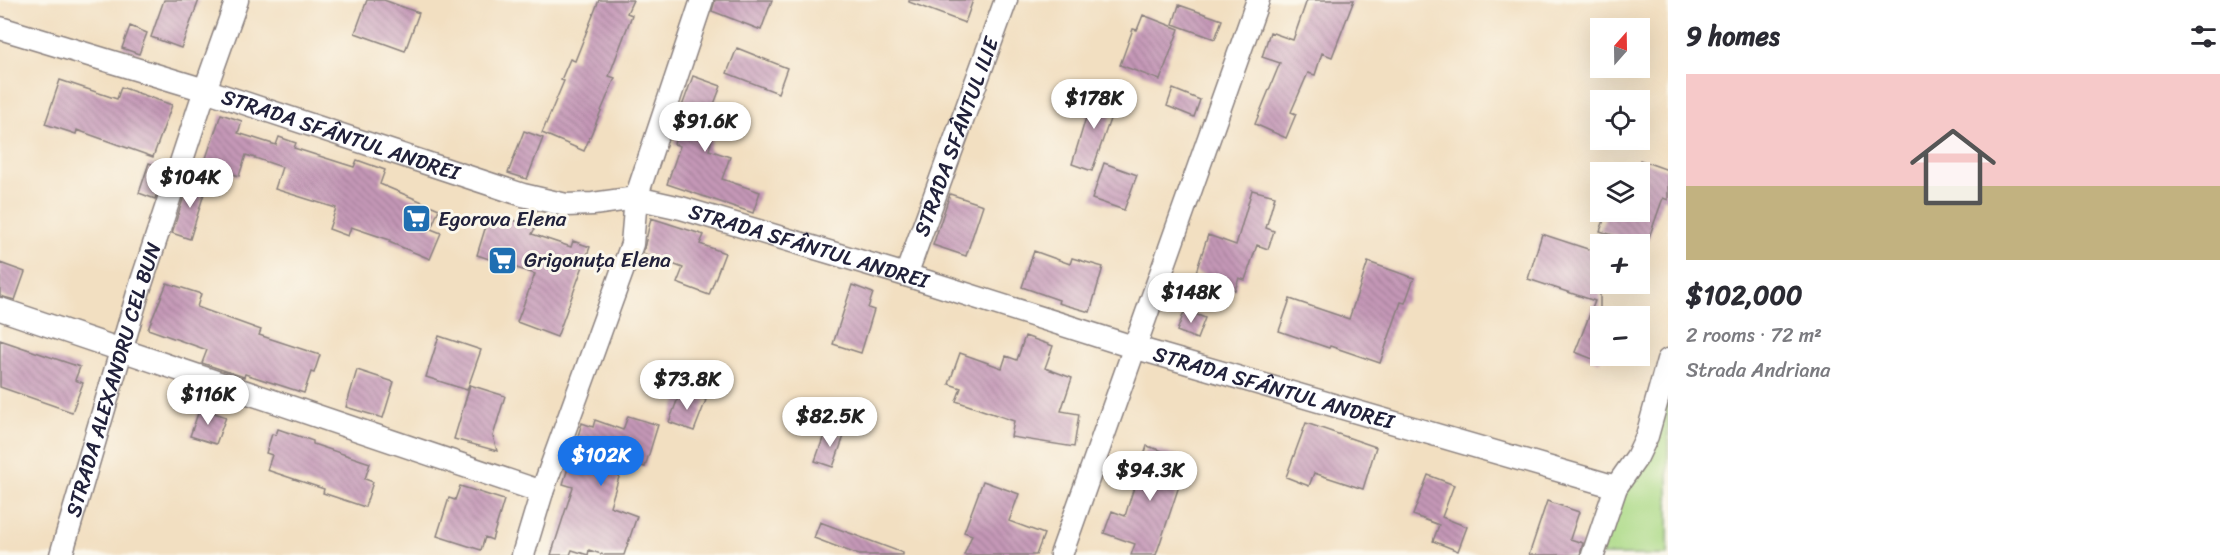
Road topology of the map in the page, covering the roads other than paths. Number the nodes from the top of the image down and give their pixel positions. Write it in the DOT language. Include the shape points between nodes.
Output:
graph roads {
  1 [pos="237,0"];
  2 [pos="702,0"];
  3 [pos="1006,0"];
  4 [pos="1258,0"];
  5 [pos="0,28"];
  6 [pos="205,90"];
  7 [pos="636,198"];
  8 [pos="906,275"];
  9 [pos="0,309"];
  10 [pos="1134,347"];
  11 [pos="123,351"];
  12 [pos="1668,360"];
  13 [pos="1616,487"];
  14 [pos="542,492"];
  15 [pos="61,555"];
  16 [pos="523,555"];
  17 [pos="1061,555"];
  18 [pos="1593,555"];
  1 -- 6 [label="street, STRADA ALEXANDRU CEL BUN"];
  2 -- 7 [label="street"];
  3 -- 8 [label="street, STRADA SFÂNTUL ILIE"];
  4 -- 10 [label="street"];
  5 -- 6 [label="street, STRADA SFÂNTUL ANDREI"];
  6 -- 7 [label="street, STRADA SFÂNTUL ANDREI" via="523,195 566,205"];
  6 -- 11 [label="street, STRADA ALEXANDRU CEL BUN" via="139,290"];
  7 -- 8 [label="street, STRADA SFÂNTUL ANDREI"];
  7 -- 14 [label="street" via="632,244"];
  8 -- 10 [label="street, STRADA SFÂNTUL ANDREI"];
  9 -- 11 [label="street"];
  10 -- 13 [label="street, STRADA SFÂNTUL ANDREI"];
  10 -- 17 [label="street"];
  11 -- 14 [label="street"];
  11 -- 15 [label="street, STRADA ALEXANDRU CEL BUN"];
  12 -- 13 [label="street" via="1647,436"];
  13 -- 18 [label="street"];
  14 -- 16 [label="street"];
}
